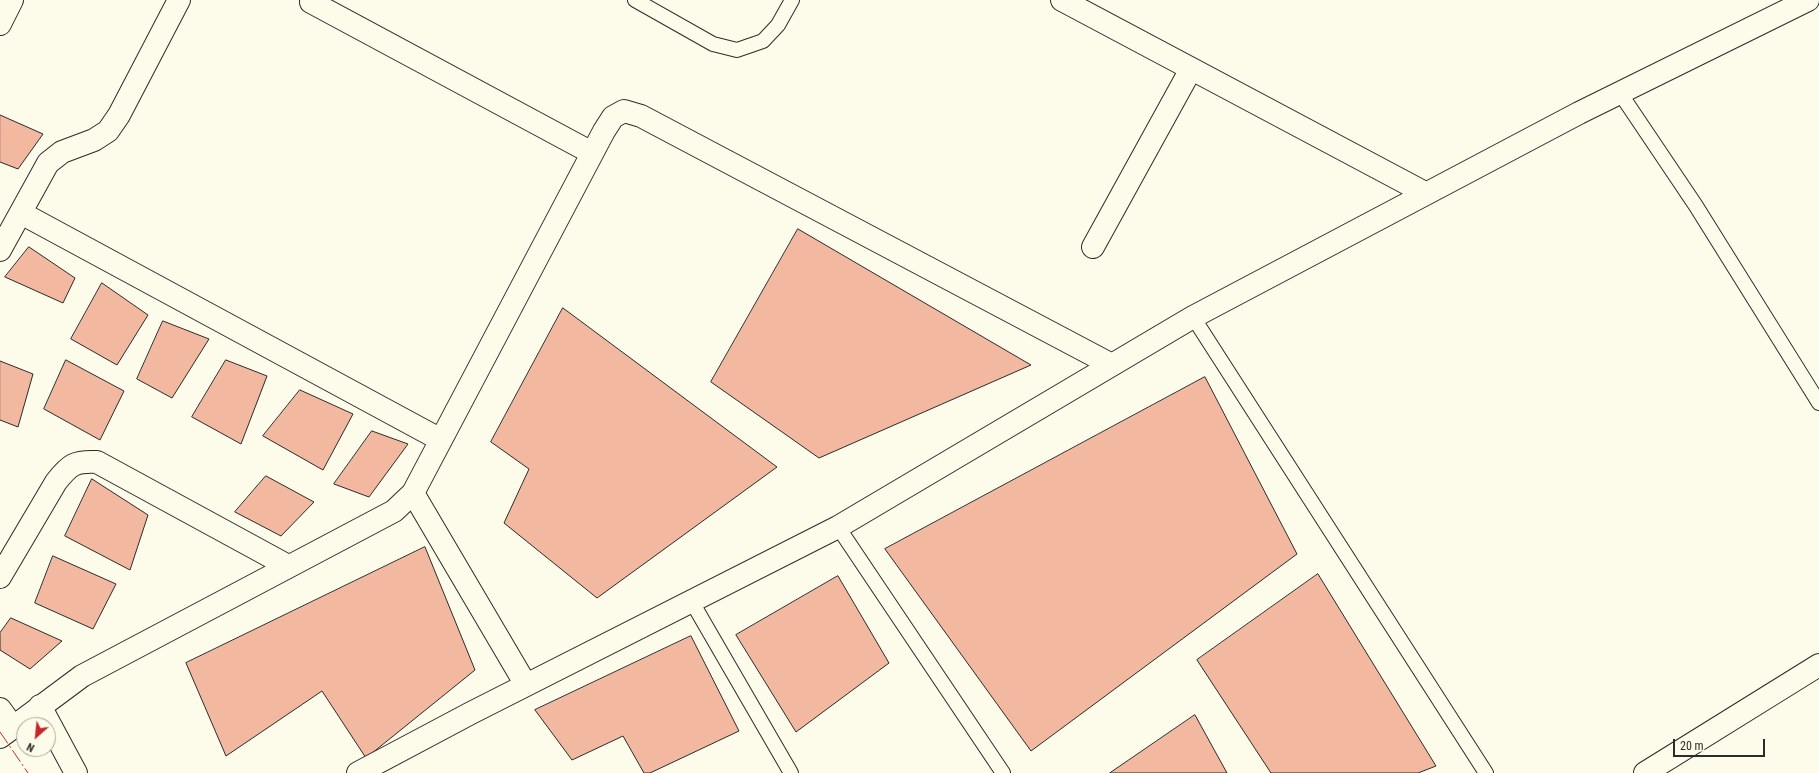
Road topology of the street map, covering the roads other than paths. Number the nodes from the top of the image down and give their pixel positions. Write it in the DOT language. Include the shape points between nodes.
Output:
graph roads {
  1 [pos="12,0"];
  2 [pos="179,0"];
  3 [pos="634,0"];
  4 [pos="792,0"];
  5 [pos="1062,0"];
  6 [pos="1808,0"];
  7 [pos="311,2"];
  8 [pos="0,24"];
  9 [pos="1191,69"];
  10 [pos="1620,93"];
  11 [pos="592,153"];
  12 [pos="1425,193"];
  13 [pos="21,213"];
  14 [pos="1093,247"];
  15 [pos="0,250"];
  16 [pos="1193,317"];
  17 [pos="1110,364"];
  18 [pos="1819,403"];
  19 [pos="441,440"];
  20 [pos="413,493"];
  21 [pos="838,527"];
  22 [pos="288,566"];
  23 [pos="0,577"];
  24 [pos="692,602"];
  25 [pos="1819,665"];
  26 [pos="526,685"];
  27 [pos="40,706"];
  28 [pos="0,709"];
  29 [pos="6,732"];
  30 [pos="1658,770"];
  31 [pos="76,773"];
  32 [pos="358,773"];
  33 [pos="791,773"];
  34 [pos="1003,773"];
  35 [pos="1486,773"];
  1 -- 8 [label="street"];
  2 -- 13 [label="street" via="119,115 108,131 94,140 62,152 48,163"];
  3 -- 4 [label="lane" via="713,44 736,50 763,41 778,25"];
  5 -- 9 [label="street"];
  6 -- 10 [label="street"];
  7 -- 11 [label="street"];
  9 -- 12 [label="street"];
  9 -- 14 [label="street"];
  10 -- 12 [label="street"];
  10 -- 18 [label="lane" via="1696,206"];
  11 -- 17 [label="street" via="613,117 624,111 641,116"];
  11 -- 19 [label="street"];
  12 -- 16 [label="street"];
  13 -- 15 [label="street"];
  13 -- 19 [label="street"];
  16 -- 17 [label="street"];
  16 -- 35 [label="lane"];
  17 -- 21 [label="street"];
  19 -- 20 [label="street"];
  20 -- 22 [label="street" via="394,511"];
  20 -- 26 [label="street"];
  21 -- 24 [label="street"];
  21 -- 34 [label="lane"];
  22 -- 23 [label="street" via="97,462 80,461 67,468 56,482"];
  22 -- 27 [label="street" via="82,676"];
  24 -- 26 [label="street"];
  24 -- 33 [label="lane"];
  25 -- 30 [label="street"];
  26 -- 32 [label="street"];
  27 -- 29 [label="street"];
  27 -- 31 [label="street"];
  28 -- 29 [label="street"];
}
